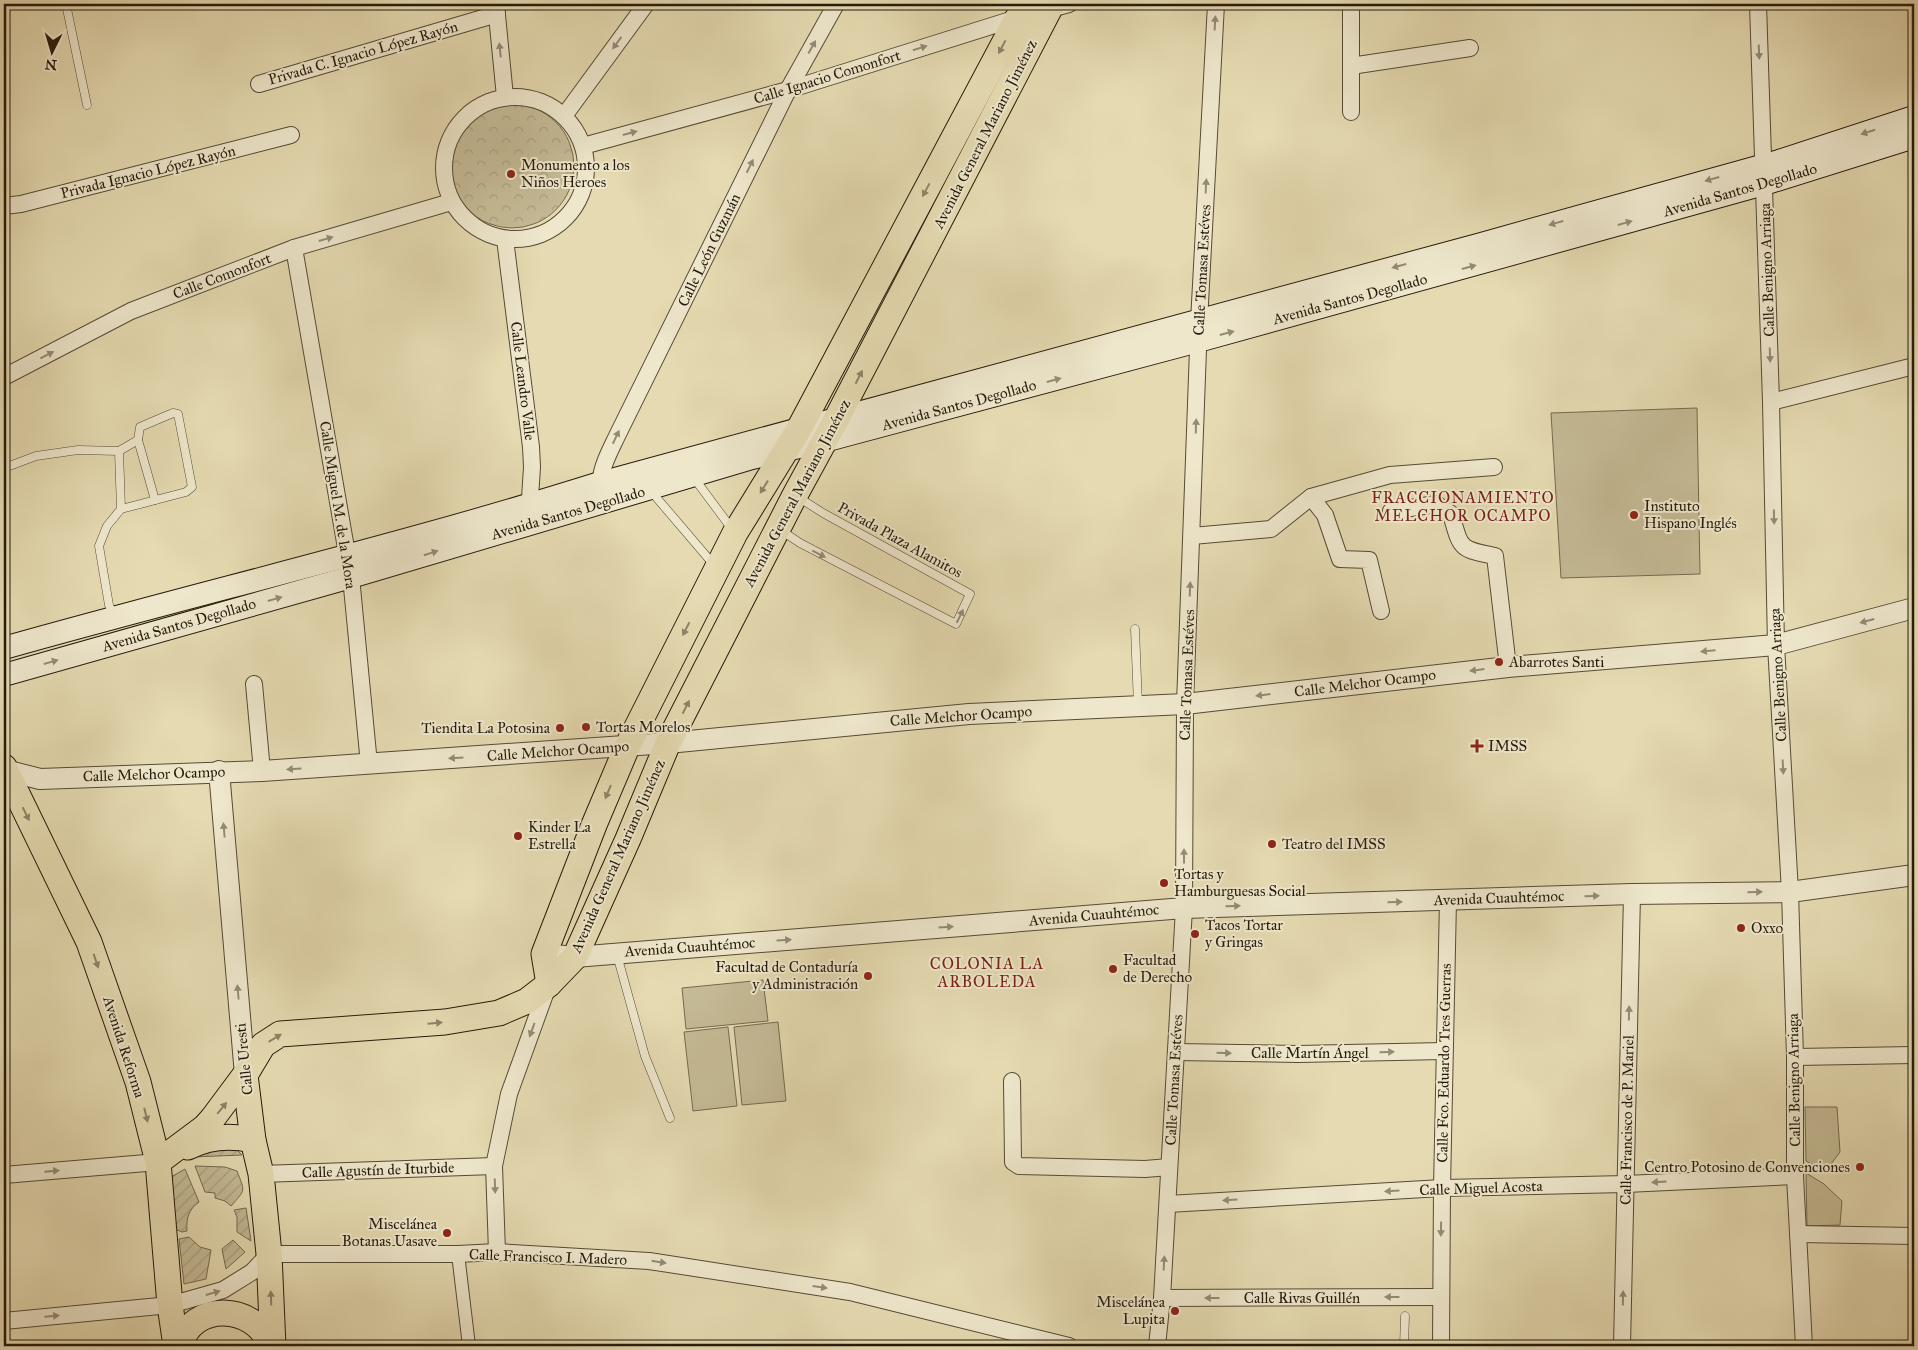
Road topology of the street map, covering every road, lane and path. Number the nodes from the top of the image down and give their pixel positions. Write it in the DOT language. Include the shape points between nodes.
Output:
graph roads {
  1 [pos="66,4"];
  2 [pos="646,4"];
  3 [pos="836,4"];
  4 [pos="1216,4"];
  5 [pos="1351,4"];
  6 [pos="1758,4"];
  7 [pos="1057,6"];
  8 [pos="496,9"];
  9 [pos="1021,11"];
  10 [pos="1470,48"];
  11 [pos="1351,66"];
  12 [pos="259,84"];
  13 [pos="788,90"];
  14 [pos="505,97"];
  15 [pos="87,105"];
  16 [pos="1351,112"];
  17 [pos="564,116"];
  18 [pos="1914,117"];
  19 [pos="291,136"];
  20 [pos="1914,137"];
  21 [pos="583,146"];
  22 [pos="1764,174"];
  23 [pos="451,202"];
  24 [pos="4,206"];
  25 [pos="505,239"];
  26 [pos="294,248"];
  27 [pos="1199,331"];
  28 [pos="1914,366"];
  29 [pos="4,378"];
  30 [pos="1772,402"];
  31 [pos="837,418"];
  32 [pos="799,430"];
  33 [pos="138,440"];
  34 [pos="824,441"];
  35 [pos="787,450"];
  36 [pos="119,451"];
  37 [pos="1494,467"];
  38 [pos="4,468"];
  39 [pos="693,476"];
  40 [pos="649,489"];
  41 [pos="601,493"];
  42 [pos="795,495"];
  43 [pos="1311,497"];
  44 [pos="155,500"];
  45 [pos="121,509"];
  46 [pos="1391,511"];
  47 [pos="529,514"];
  48 [pos="778,528"];
  49 [pos="735,533"];
  50 [pos="1192,536"];
  51 [pos="349,567"];
  52 [pos="717,569"];
  53 [pos="1914,608"];
  54 [pos="1381,611"];
  55 [pos="114,617"];
  56 [pos="1134,629"];
  57 [pos="1776,645"];
  58 [pos="4,648"];
  59 [pos="1508,667"];
  60 [pos="4,675"];
  61 [pos="254,684"];
  62 [pos="1185,704"];
  63 [pos="1138,706"];
  64 [pos="668,743"];
  65 [pos="627,747"];
  66 [pos="368,764"];
  67 [pos="4,769"];
  68 [pos="219,771"];
  69 [pos="262,771"];
  70 [pos="594,825"];
  71 [pos="628,839"];
  72 [pos="1914,875"];
  73 [pos="1790,892"];
  74 [pos="1632,894"];
  75 [pos="1448,900"];
  76 [pos="1184,908"];
  77 [pos="616,953"];
  78 [pos="544,954"];
  79 [pos="575,957"];
  80 [pos="549,984"];
  81 [pos="1444,1051"];
  82 [pos="1176,1052"];
  83 [pos="1914,1055"];
  84 [pos="1795,1057"];
  85 [pos="245,1075"];
  86 [pos="1012,1081"];
  87 [pos="670,1118"];
  88 [pos="253,1140"];
  89 [pos="494,1166"];
  90 [pos="1170,1167"];
  91 [pos="158,1168"];
  92 [pos="261,1174"];
  93 [pos="4,1175"];
  94 [pos="1795,1176"];
  95 [pos="1626,1184"];
  96 [pos="1442,1188"];
  97 [pos="1168,1204"];
  98 [pos="1798,1234"];
  99 [pos="1914,1236"];
  100 [pos="497,1252"];
  101 [pos="269,1254"];
  102 [pos="458,1254"];
  103 [pos="1441,1297"];
  104 [pos="1162,1298"];
  105 [pos="170,1305"];
  106 [pos="1405,1316"];
  107 [pos="4,1321"];
  108 [pos="176,1346"];
  109 [pos="180,1346"];
  110 [pos="272,1346"];
  111 [pos="469,1346"];
  112 [pos="1069,1346"];
  113 [pos="1156,1346"];
  114 [pos="1404,1346"];
  115 [pos="1441,1346"];
  116 [pos="1622,1346"];
  117 [pos="1804,1346"];
  1 -- 15 [label="lane"];
  2 -- 17 [label="street, one-way"];
  13 -- 3 [label="street, Calle León Guzmán, one-way"];
  27 -- 4 [label="street, Calle Tomasa Estéves, one-way"];
  5 -- 11 [label="street"];
  6 -- 22 [label="street, Calle Benigno Arriaga, one-way"];
  7 -- 9 [label="street, Calle Ignacio Comonfort"];
  31 -- 7 [label="main road, Avenida General Mariano Jiménez, one-way"];
  8 -- 12 [label="street, Privada C. Ignacio López Rayón"];
  14 -- 8 [label="street, one-way"];
  13 -- 9 [label="street, Calle Ignacio Comonfort, one-way"];
  9 -- 32 [label="main road, Avenida General Mariano Jiménez, one-way"];
  10 -- 11 [label="street"];
  11 -- 16 [label="street"];
  21 -- 13 [label="street, Calle Ignacio Comonfort, one-way"];
  41 -- 13 [label="street, Calle León Guzmán, one-way" via="604,465 617,436"];
  14 -- 17 [label="street" via="543,102"];
  14 -- 23 [label="street" via="482,104 462,118 449,138 443,160 444,181"];
  17 -- 21 [label="street"];
  18 -- 22 [label="main road, Avenida Santos Degollado, one-way"];
  19 -- 24 [label="street, Privada Ignacio López Rayón"];
  20 -- 22 [label="main road, Avenida Santos Degollado"];
  21 -- 25 [label="street" via="586,174 572,211 541,234 525,239"];
  22 -- 27 [label="main road, Avenida Santos Degollado"];
  22 -- 30 [label="street, Calle Benigno Arriaga, one-way"];
  23 -- 25 [label="street" via="466,220 485,233"];
  26 -- 23 [label="street, Calle Comonfort, one-way"];
  25 -- 47 [label="street, Calle Leandro Valle" via="531,447"];
  29 -- 26 [label="street, Calle Comonfort, one-way" via="131,311"];
  26 -- 51 [label="street, Calle Miguel M. de la Mora"];
  27 -- 31 [label="main road, Avenida Santos Degollado"];
  34 -- 27 [label="main road, Avenida Santos Degollado, one-way"];
  50 -- 27 [label="street, Calle Tomasa Estéves, one-way"];
  28 -- 30 [label="street"];
  30 -- 57 [label="street, Calle Benigno Arriaga, one-way"];
  31 -- 32 [label="main road, Avenida Santos Degollado"];
  31 -- 34 [label="main road, Avenida General Mariano Jiménez"];
  32 -- 35 [label="main road, Avenida General Mariano Jiménez"];
  32 -- 41 [label="main road, Avenida Santos Degollado"];
  33 -- 36 [label="lane"];
  33 -- 44 [label="lane"];
  33 -- 44 [label="lane" via="140,427 173,413 178,414 192,487 186,492"];
  34 -- 35 [label="main road, Avenida Santos Degollado"];
  34 -- 42 [label="main road, Avenida General Mariano Jiménez"];
  35 -- 39 [label="main road, Avenida Santos Degollado"];
  35 -- 49 [label="main road, Avenida General Mariano Jiménez, one-way"];
  36 -- 38 [label="lane" via="78,450 36,456"];
  36 -- 45 [label="lane"];
  37 -- 43 [label="street" via="1390,475"];
  39 -- 40 [label="main road, Avenida Santos Degollado"];
  39 -- 49 [label="lane"];
  40 -- 41 [label="main road, Avenida Santos Degollado"];
  40 -- 52 [label="lane"];
  41 -- 47 [label="main road, Avenida Santos Degollado"];
  42 -- 48 [label="main road, Avenida General Mariano Jiménez"];
  48 -- 42 [label="lane, Privada Plaza Alamitos, one-way" via="800,543 956,624 970,594"];
  43 -- 50 [label="street" via="1272,529"];
  43 -- 54 [label="street" via="1325,515 1340,559 1369,560"];
  44 -- 45 [label="lane"];
  45 -- 55 [label="lane" via="107,526 99,546"];
  46 -- 59 [label="street" via="1436,504 1451,514 1459,541 1470,551 1495,556"];
  47 -- 51 [label="main road, Avenida Santos Degollado"];
  64 -- 48 [label="main road, Avenida General Mariano Jiménez, one-way"];
  49 -- 52 [label="main road, Avenida General Mariano Jiménez"];
  62 -- 50 [label="street, Calle Tomasa Estéves, one-way"];
  51 -- 55 [label="main road, Avenida Santos Degollado"];
  60 -- 51 [label="main road, Avenida Santos Degollado, one-way"];
  51 -- 66 [label="street, Calle Miguel M. de la Mora"];
  52 -- 65 [label="main road, Avenida General Mariano Jiménez, one-way"];
  53 -- 57 [label="street, Calle Melchor Ocampo, one-way"];
  55 -- 58 [label="main road, Avenida Santos Degollado"];
  56 -- 63 [label="lane"];
  57 -- 59 [label="street, Calle Melchor Ocampo, one-way"];
  57 -- 73 [label="street, Calle Benigno Arriaga, one-way"];
  59 -- 62 [label="street, Calle Melchor Ocampo, one-way"];
  61 -- 69 [label="street"];
  62 -- 63 [label="street, Calle Melchor Ocampo"];
  76 -- 62 [label="street, Calle Tomasa Estéves, one-way"];
  63 -- 64 [label="street, Calle Melchor Ocampo" via="970,714"];
  64 -- 65 [label="street, Calle Melchor Ocampo"];
  64 -- 71 [label="main road, Avenida General Mariano Jiménez"];
  65 -- 66 [label="street, Calle Melchor Ocampo, one-way"];
  65 -- 70 [label="main road, Avenida General Mariano Jiménez, one-way"];
  66 -- 69 [label="street, Calle Melchor Ocampo, one-way"];
  67 -- 68 [label="street, Calle Melchor Ocampo" via="40,779"];
  67 -- 91 [label="main road, Avenida Reforma, one-way" via="89,942 138,1082"];
  68 -- 69 [label="street, Calle Melchor Ocampo"];
  85 -- 68 [label="street, Calle Uresti, one-way"];
  70 -- 71 [label="main road"];
  70 -- 78 [label="main road, Avenida General Mariano Jiménez"];
  71 -- 79 [label="main road, Avenida General Mariano Jiménez"];
  72 -- 73 [label="street, Avenida Cuauhtémoc"];
  74 -- 73 [label="street, Avenida Cuauhtémoc, one-way"];
  73 -- 84 [label="street, Calle Benigno Arriaga"];
  75 -- 74 [label="street, Avenida Cuauhtémoc, one-way"];
  95 -- 74 [label="street, Calle Francisco de P. Mariel, one-way"];
  76 -- 75 [label="street, Avenida Cuauhtémoc, one-way"];
  75 -- 81 [label="street, Calle Fco. Eduardo Tres Guerras"];
  77 -- 76 [label="street, Avenida Cuauhtémoc, one-way"];
  76 -- 82 [label="street, Calle Tomasa Estéves"];
  77 -- 79 [label="street, Avenida Cuauhtémoc"];
  77 -- 87 [label="lane" via="645,1056"];
  78 -- 79 [label="street, Avenida Cuauhtémoc"];
  78 -- 80 [label="main road, Avenida General Mariano Jiménez"];
  79 -- 80 [label="main road, Avenida General Mariano Jiménez"];
  85 -- 80 [label="main road, one-way" via="263,1045 280,1034 445,1022 499,1013 527,1001"];
  80 -- 89 [label="street, Avenida General Mariano Jiménez, one-way" via="509,1094"];
  82 -- 81 [label="street, Calle Martín Ángel, one-way"];
  81 -- 96 [label="street, Calle Fco. Eduardo Tres Guerras"];
  82 -- 90 [label="street, Calle Tomasa Estéves"];
  83 -- 84 [label="street"];
  84 -- 94 [label="street, Calle Benigno Arriaga"];
  85 -- 88 [label="main road, Calle Uresti"];
  91 -- 85 [label="main road, one-way" via="223,1107"];
  86 -- 90 [label="street" via="1012,1162 1019,1166"];
  88 -- 91 [label="main road" via="235,1136 201,1140"];
  88 -- 92 [label="main road, Calle Uresti"];
  89 -- 92 [label="street, Calle Agustín de Iturbide"];
  89 -- 100 [label="street, Avenida General Mariano Jiménez, one-way"];
  90 -- 97 [label="street, Calle Tomasa Estéves"];
  93 -- 91 [label="street, one-way"];
  91 -- 105 [label="main road, Avenida Reforma"];
  92 -- 101 [label="main road, Calle Uresti"];
  94 -- 95 [label="street, Calle Miguel Acosta, one-way"];
  94 -- 98 [label="street, Calle Benigno Arriaga"];
  95 -- 96 [label="street, Calle Miguel Acosta"];
  116 -- 95 [label="street, Calle Francisco de P. Mariel, one-way"];
  96 -- 97 [label="street, Calle Miguel Acosta, one-way"];
  96 -- 103 [label="street, Calle Fco. Eduardo Tres Guerras, one-way"];
  104 -- 97 [label="street, Calle Tomasa Estéves, one-way"];
  98 -- 99 [label="street"];
  98 -- 117 [label="street, Calle Benigno Arriaga"];
  100 -- 102 [label="street, Calle Francisco I. Madero"];
  100 -- 112 [label="street, Calle Francisco I. Madero, one-way" via="649,1261 850,1292"];
  101 -- 102 [label="street, Calle Francisco I. Madero"];
  105 -- 101 [label="street, one-way" via="223,1290 252,1272"];
  110 -- 101 [label="main road, Calle Uresti, one-way"];
  102 -- 111 [label="street"];
  103 -- 104 [label="street, Calle Rivas Guillén, one-way"];
  103 -- 115 [label="street, Calle Fco. Eduardo Tres Guerras"];
  104 -- 113 [label="street, Calle Tomasa Estéves"];
  107 -- 105 [label="street, one-way"];
  105 -- 108 [label="main road, Avenida Reforma"];
  106 -- 114 [label="lane"];
  109 -- 110 [label="main road" via="192,1326 206,1316 223,1313 240,1315 256,1323"];
}
